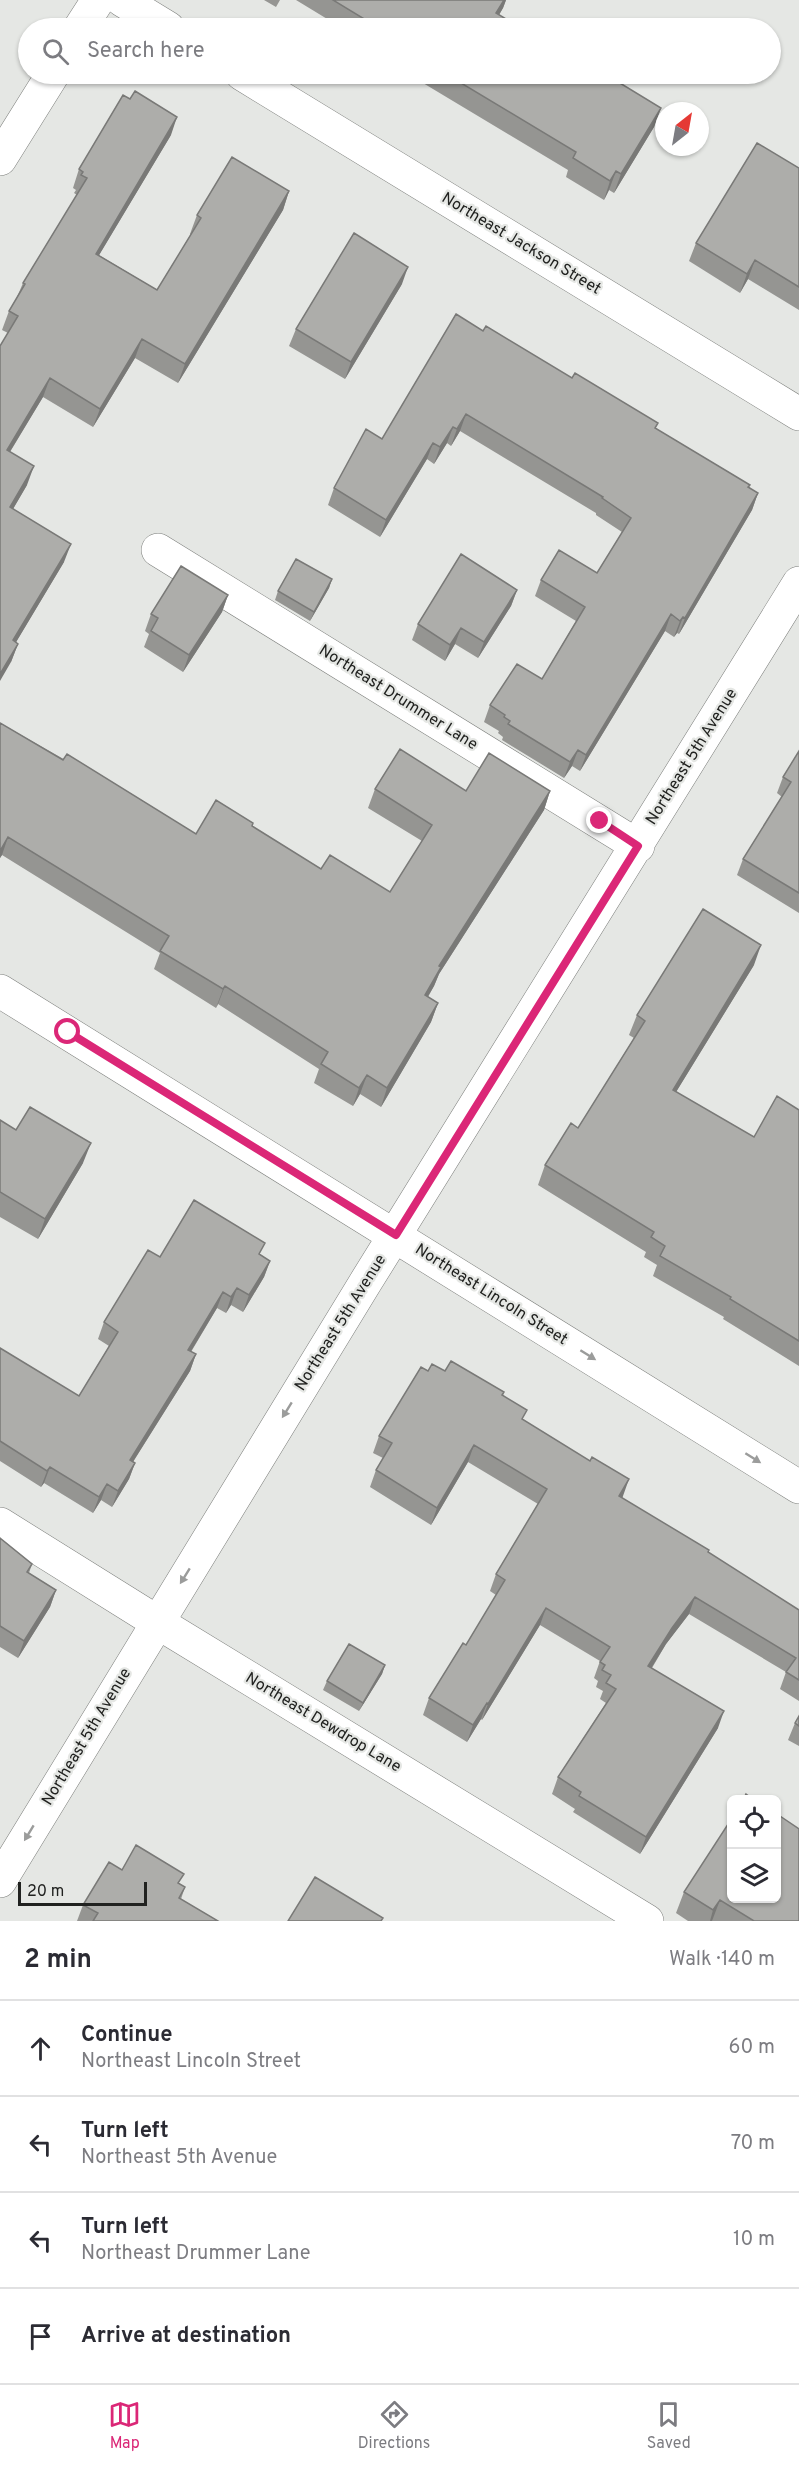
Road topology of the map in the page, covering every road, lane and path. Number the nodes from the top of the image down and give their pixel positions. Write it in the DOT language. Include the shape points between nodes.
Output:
graph roads {
  1 [pos="98,0"];
  2 [pos="122,0"];
  3 [pos="86,18"];
  4 [pos="152,18"];
  5 [pos="47,84"];
  6 [pos="258,84"];
  7 [pos="0,159"];
  8 [pos="799,414"];
  9 [pos="158,550"];
  10 [pos="799,583"];
  11 [pos="638,846"];
  12 [pos="0,991"];
  13 [pos="396,1235"];
  14 [pos="799,1487"];
  15 [pos="0,1524"];
  16 [pos="157,1622"];
  17 [pos="0,1881"];
  18 [pos="647,1921"];
  1 -- 3 [label="street"];
  2 -- 4 [label="street"];
  5 -- 7 [label="street"];
  6 -- 8 [label="street, Northeast Jackson Street"];
  9 -- 11 [label="street, Northeast Drummer Lane"];
  10 -- 11 [label="street, Northeast 5th Avenue"];
  11 -- 13 [label="street, Northeast 5th Avenue"];
  12 -- 13 [label="street, Northeast Lincoln Street"];
  13 -- 14 [label="street, Northeast Lincoln Street, one-way"];
  13 -- 16 [label="street, Northeast 5th Avenue, one-way"];
  15 -- 16 [label="street, Northeast Dewdrop Lane"];
  16 -- 17 [label="street, Northeast 5th Avenue, one-way"];
  16 -- 18 [label="street, Northeast Dewdrop Lane"];
}
